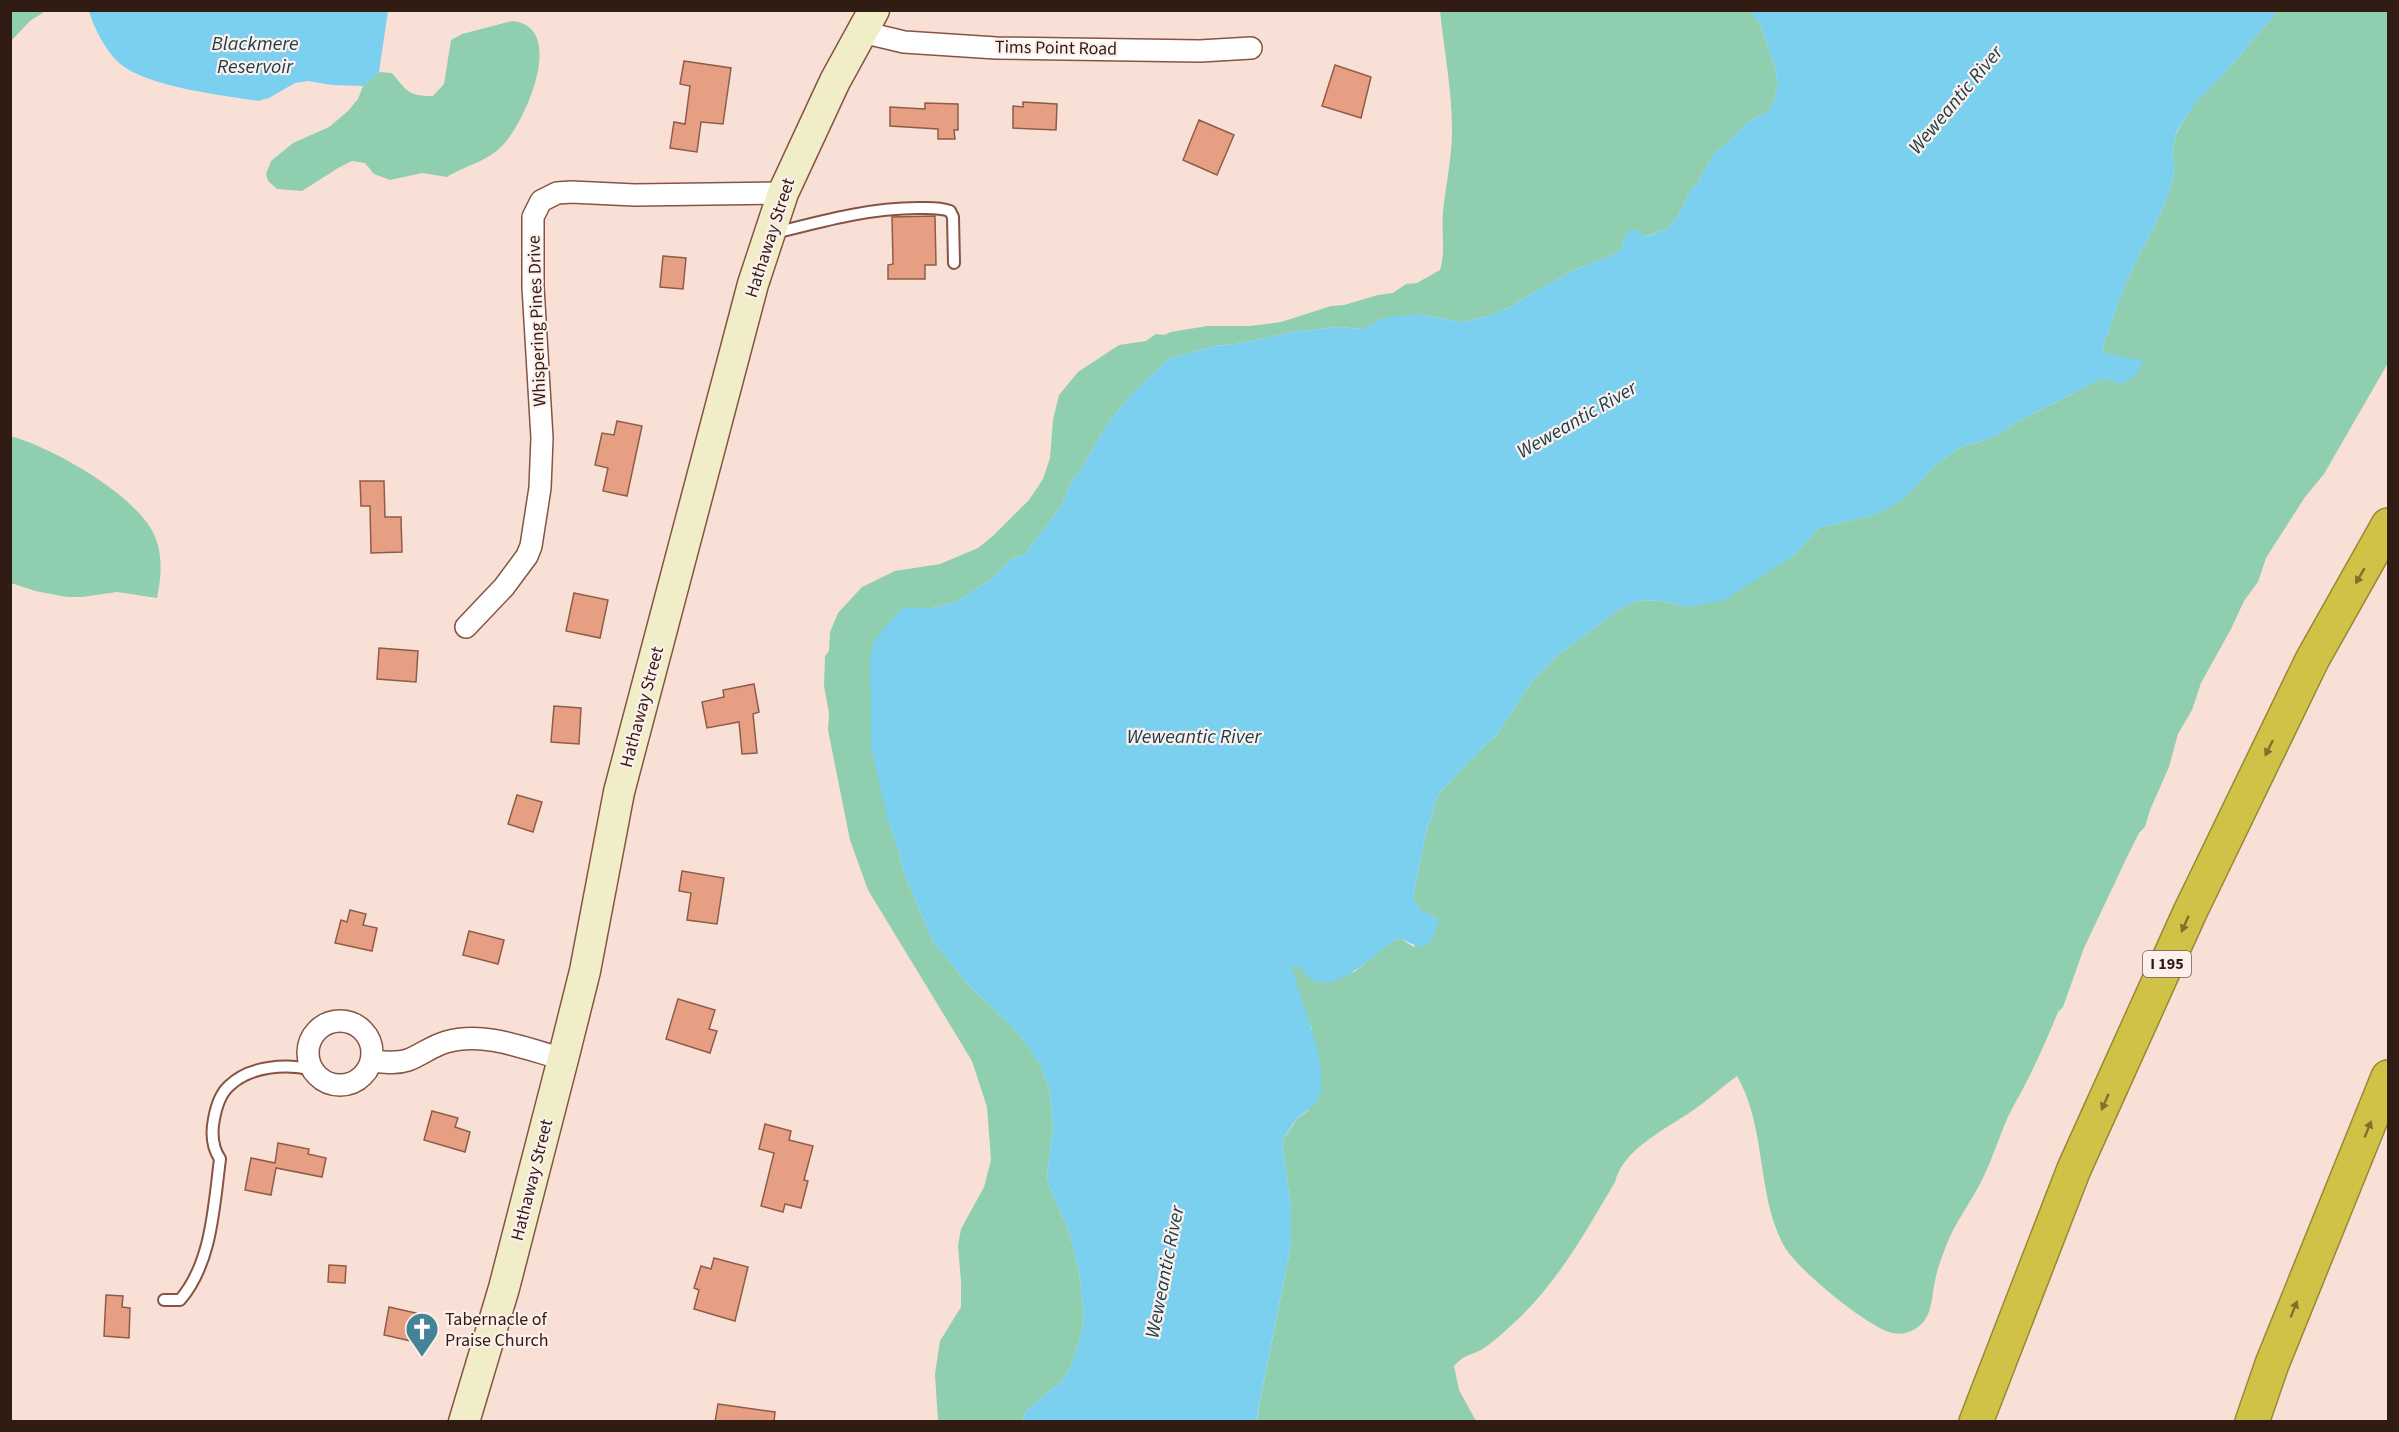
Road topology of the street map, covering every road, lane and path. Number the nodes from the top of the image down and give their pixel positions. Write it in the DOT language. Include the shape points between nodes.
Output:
graph roads {
  1 [pos="868,21"];
  2 [pos="1251,48"];
  3 [pos="783,193"];
  4 [pos="768,234"];
  5 [pos="954,263"];
  6 [pos="2388,525"];
  7 [pos="466,627"];
  8 [pos="563,1059"];
  9 [pos="372,1061"];
  10 [pos="312,1070"];
  11 [pos="2388,1077"];
  12 [pos="164,1300"];
  13 [pos="464,1422"];
  14 [pos="1976,1422"];
  15 [pos="2252,1422"];
  1 -- 2 [label="street, Tims Point Road" via="904,42 996,48"];
  1 -- 3 [label="street, Hathaway Street" via="835,81"];
  3 -- 4 [label="street, Hathaway Street"];
  3 -- 7 [label="street, Whispering Pines Drive" via="571,192 557,193 541,201 533,218 533,287 542,438 540,488 531,546 504,587"];
  4 -- 5 [label="lane" via="862,212 941,207 953,217"];
  4 -- 8 [label="street, Hathaway Street" via="620,792 585,971"];
  6 -- 14 [label="highway, I 195, one-way" via="2312,660 2190,912 2074,1169"];
  8 -- 9 [label="street" via="499,1041 477,1039 445,1042 408,1060"];
  8 -- 13 [label="street, Hathaway Street" via="504,1287"];
  9 -- 10 [label="street" via="360,1079 339,1086"];
  9 -- 10 [label="street" via="373,1051 365,1032 336,1021 326,1024 311,1039"];
  10 -- 12 [label="lane" via="297,1066 263,1070 228,1086 213,1124 215,1151 220,1159 206,1249 189,1290 180,1300"];
  15 -- 11 [label="highway, one-way"];
}
